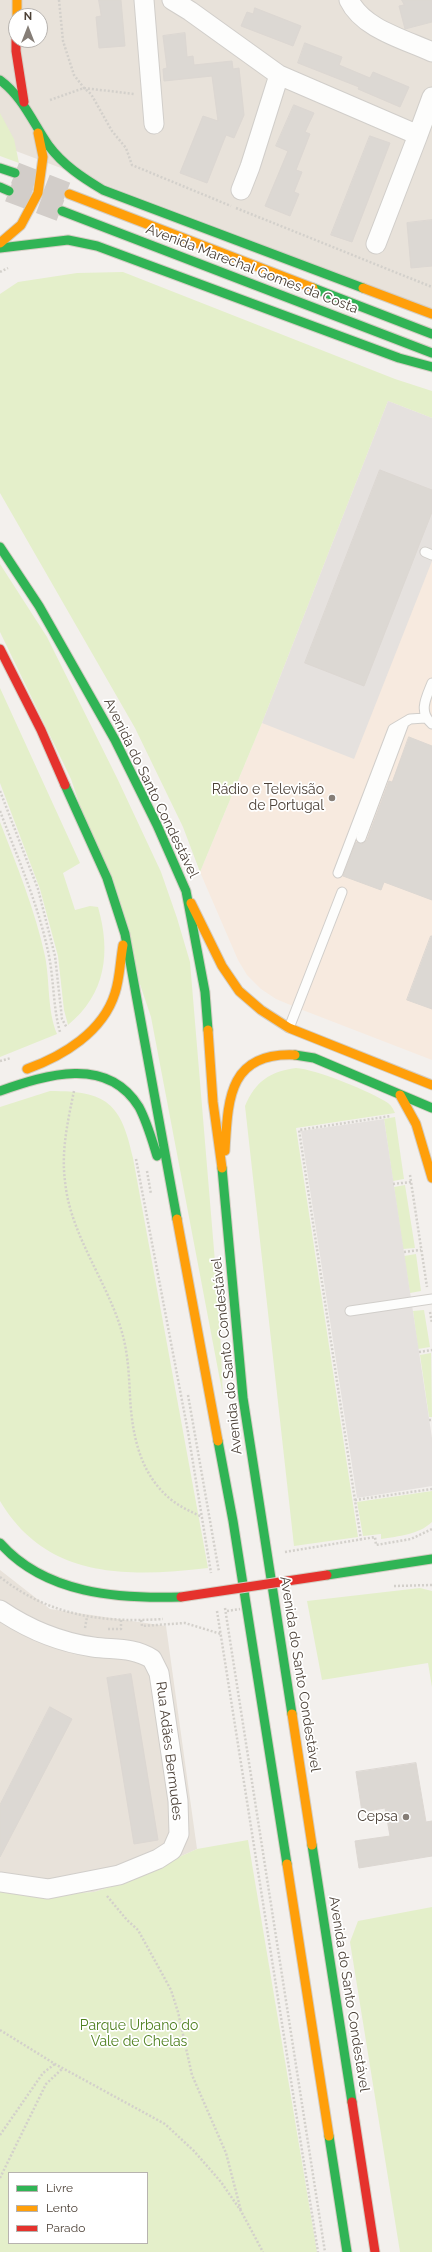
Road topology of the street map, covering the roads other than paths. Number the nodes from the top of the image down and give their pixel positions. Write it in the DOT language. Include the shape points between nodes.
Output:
graph roads {
  1 [pos="144,0"];
  2 [pos="172,0"];
  3 [pos="349,0"];
  4 [pos="16,48"];
  5 [pos="432,52"];
  6 [pos="279,75"];
  7 [pos="0,80"];
  8 [pos="432,97"];
  9 [pos="24,102"];
  10 [pos="36,124"];
  11 [pos="154,124"];
  12 [pos="418,135"];
  13 [pos="0,168"];
  14 [pos="15,173"];
  15 [pos="241,190"];
  16 [pos="69,194"];
  17 [pos="62,211"];
  18 [pos="0,243"];
  19 [pos="376,244"];
  20 [pos="0,248"];
  21 [pos="389,297"];
  22 [pos="432,314"];
  23 [pos="432,325"];
  24 [pos="432,334"];
  25 [pos="432,353"];
  26 [pos="432,367"];
  27 [pos="0,547"];
  28 [pos="0,650"];
  29 [pos="432,683"];
  30 [pos="429,721"];
  31 [pos="404,723"];
  32 [pos="362,838"];
  33 [pos="338,873"];
  34 [pos="186,892"];
  35 [pos="342,892"];
  36 [pos="125,934"];
  37 [pos="289,1028"];
  38 [pos="21,1071"];
  39 [pos="432,1085"];
  40 [pos="0,1091"];
  41 [pos="400,1095"];
  42 [pos="432,1108"];
  43 [pos="432,1174"];
  44 [pos="224,1185"];
  45 [pos="178,1215"];
  46 [pos="430,1299"];
  47 [pos="350,1311"];
  48 [pos="0,1543"];
  49 [pos="418,1552"];
  50 [pos="432,1558"];
  51 [pos="397,1564"];
  52 [pos="423,1570"];
  53 [pos="0,1610"];
  54 [pos="0,1882"];
  55 [pos="347,2252"];
  56 [pos="375,2252"];
  1 -- 11 [label="street"];
  2 -- 6 [label="street" via="190,10"];
  3 -- 5 [label="street" via="355,12 370,23"];
  4 -- 9 [label="main road"];
  6 -- 12 [label="street"];
  6 -- 15 [label="street"];
  7 -- 9 [label="main road"];
  8 -- 12 [label="street"];
  9 -- 10 [label="main road"];
  10 -- 18 [label="main road" via="43,157 38,193 21,224"];
  10 -- 21 [label="main road" via="54,152 67,165 81,177 104,190"];
  12 -- 19 [label="street"];
  13 -- 14 [label="main road"];
  16 -- 24 [label="main road, Avenida Marechal Gomes da Costa"];
  17 -- 25 [label="main road, Avenida Marechal Gomes da Costa"];
  20 -- 26 [label="main road" via="68,240 97,246 399,358"];
  21 -- 22 [label="main road"];
  21 -- 23 [label="main road"];
  27 -- 34 [label="main road, Avenida do Santo Condestável" via="39,606 115,740 157,825"];
  28 -- 36 [label="main road, Avenida do Santo Condestável" via="41,730 104,870"];
  29 -- 30 [label="lane" via="423,707"];
  30 -- 31 [label="lane" via="410,719"];
  31 -- 32 [label="lane"];
  31 -- 33 [label="lane" via="393,729"];
  34 -- 37 [label="main road" via="222,966 240,991 261,1010"];
  34 -- 44 [label="main road, Avenida do Santo Condestável" via="205,992 213,1102"];
  35 -- 37 [label="lane"];
  36 -- 38 [label="main road" via="113,998 89,1032 43,1064"];
  36 -- 45 [label="main road, Avenida do Santo Condestável"];
  37 -- 39 [label="main road"];
  40 -- 45 [label="main road" via="46,1075 74,1073 96,1075 125,1091 136,1103"];
  41 -- 42 [label="main road"];
  41 -- 43 [label="main road" via="416,1124"];
  41 -- 44 [label="main road" via="314,1058 296,1053 270,1055 254,1062 232,1089 227,1109"];
  44 -- 56 [label="main road, Avenida do Santo Condestável" via="243,1398"];
  45 -- 55 [label="main road, Avenida do Santo Condestável" via="233,1521"];
  46 -- 47 [label="lane"];
  48 -- 51 [label="main road, bridge" via="30,1567 55,1581 111,1597 140,1599 181,1597"];
  49 -- 51 [label="main road"];
  50 -- 51 [label="main road"];
  51 -- 52 [label="main road"];
  53 -- 54 [label="street, Rua Adães Bermudes" via="21,1624 65,1642 132,1650 152,1658 157,1665 178,1801 179,1834 172,1850 158,1859 119,1875 48,1889"];
}
